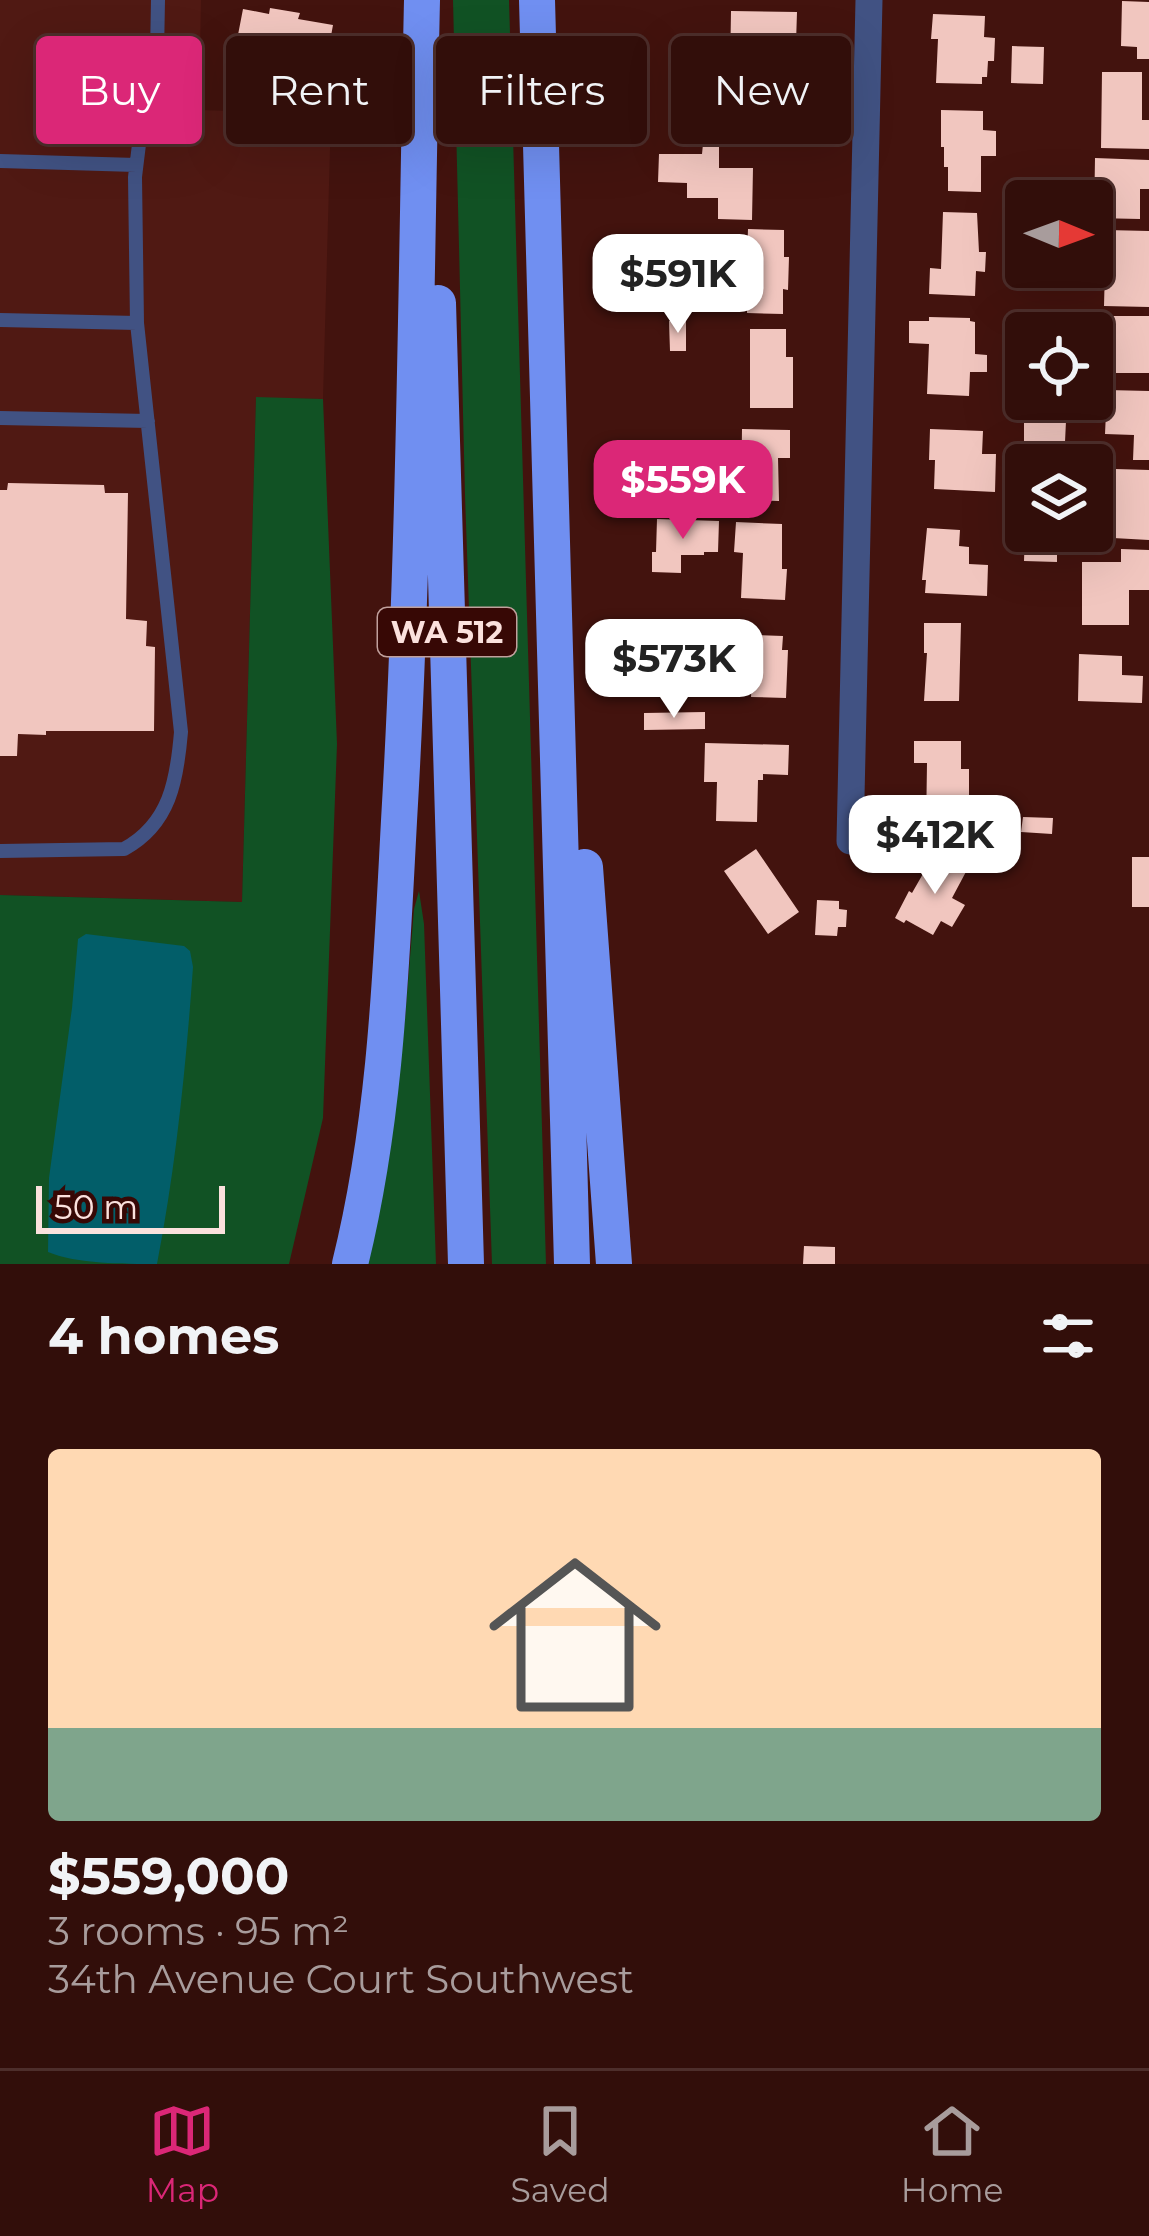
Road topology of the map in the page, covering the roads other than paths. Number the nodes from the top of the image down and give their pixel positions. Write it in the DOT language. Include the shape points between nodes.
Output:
graph roads {
  1 [pos="158,0"];
  2 [pos="425,0"];
  3 [pos="537,0"];
  4 [pos="869,0"];
  5 [pos="0,160"];
  6 [pos="136,165"];
  7 [pos="547,308"];
  8 [pos="0,320"];
  9 [pos="137,323"];
  10 [pos="0,418"];
  11 [pos="148,421"];
  12 [pos="850,841"];
  13 [pos="0,851"];
  14 [pos="350,1264"];
  15 [pos="466,1264"];
  16 [pos="572,1264"];
  17 [pos="614,1264"];
  1 -- 6 [label="lane" via="157,54"];
  2 -- 14 [label="highway" via="390,990"];
  2 -- 15 [label="highway, WA 512"];
  3 -- 7 [label="highway, WA 512"];
  4 -- 12 [label="street"];
  5 -- 6 [label="lane"];
  6 -- 9 [label="lane"];
  7 -- 16 [label="highway, WA 512"];
  7 -- 17 [label="highway"];
  8 -- 9 [label="lane"];
  9 -- 11 [label="lane"];
  10 -- 11 [label="lane"];
  11 -- 13 [label="lane" via="181,732 170,794 159,821 124,848"];
}
